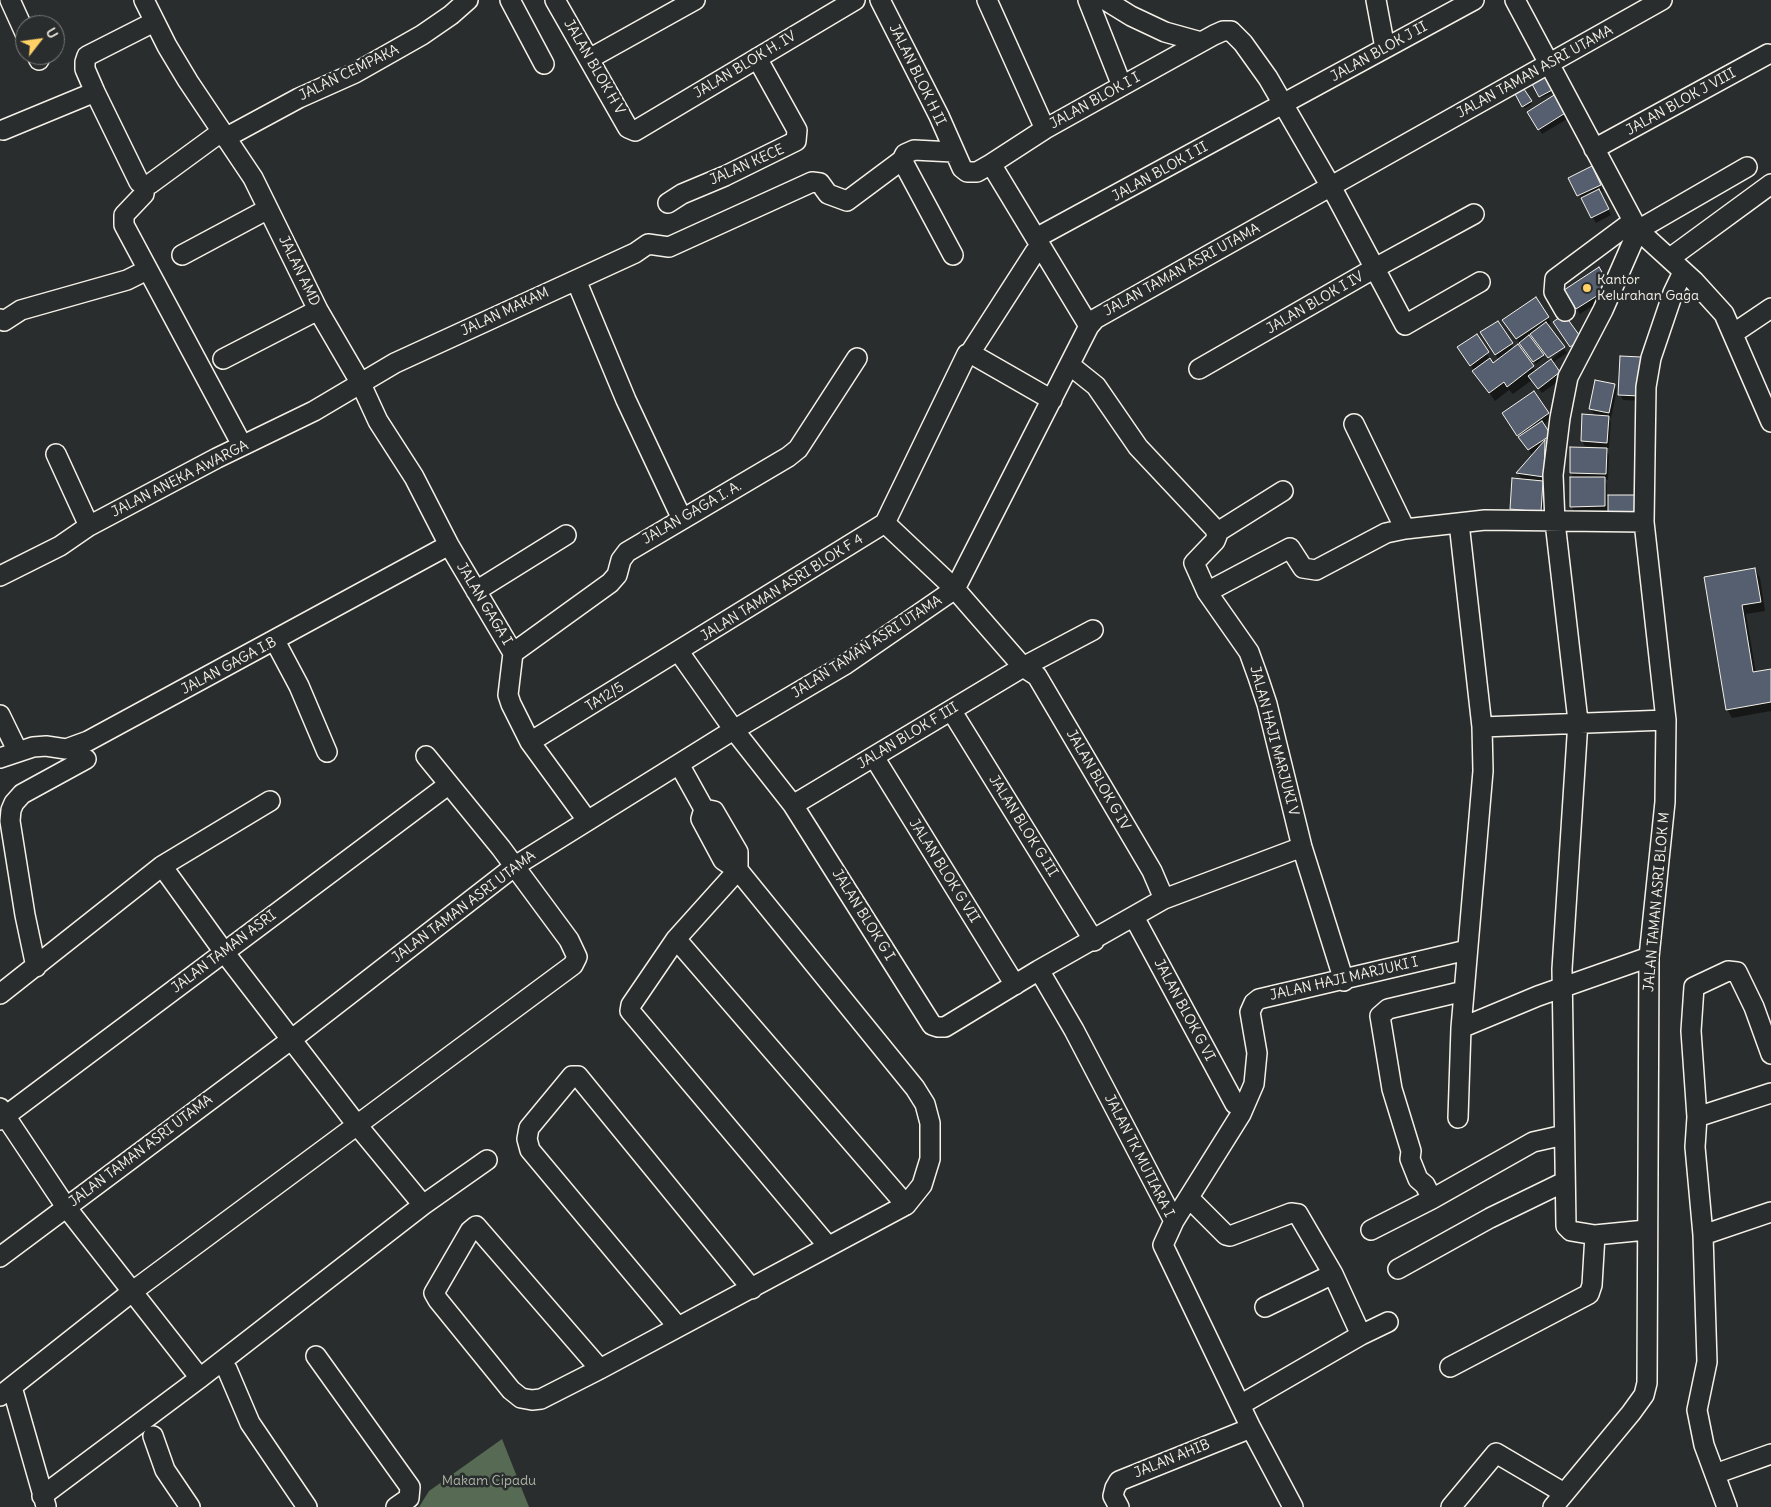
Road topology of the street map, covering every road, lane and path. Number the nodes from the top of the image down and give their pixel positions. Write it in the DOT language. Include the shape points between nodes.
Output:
graph roads {
  1 [pos="10,0"];
  2 [pos="144,0"];
  3 [pos="468,0"];
  4 [pos="510,0"];
  5 [pos="556,0"];
  6 [pos="695,0"];
  7 [pos="855,0"];
  8 [pos="880,0"];
  9 [pos="987,0"];
  10 [pos="1088,0"];
  11 [pos="1105,0"];
  12 [pos="1376,0"];
  13 [pos="1472,0"];
  14 [pos="1515,0"];
  15 [pos="1662,0"];
  16 [pos="17,15"];
  17 [pos="154,22"];
  18 [pos="1201,42"];
  19 [pos="1385,48"];
  20 [pos="1768,54"];
  21 [pos="757,58"];
  22 [pos="589,59"];
  23 [pos="544,64"];
  24 [pos="1550,64"];
  25 [pos="1122,86"];
  26 [pos="95,92"];
  27 [pos="1283,104"];
  28 [pos="1,129"];
  29 [pos="1045,129"];
  30 [pos="635,131"];
  31 [pos="223,135"];
  32 [pos="1594,149"];
  33 [pos="953,152"];
  34 [pos="902,160"];
  35 [pos="991,164"];
  36 [pos="1747,167"];
  37 [pos="1771,184"];
  38 [pos="144,185"];
  39 [pos="1331,187"];
  40 [pos="668,203"];
  41 [pos="268,209"];
  42 [pos="1474,214"];
  43 [pos="1636,226"];
  44 [pos="1039,243"];
  45 [pos="182,255"];
  46 [pos="953,255"];
  47 [pos="1670,258"];
  48 [pos="1375,268"];
  49 [pos="147,270"];
  50 [pos="1683,272"];
  51 [pos="576,280"];
  52 [pos="1480,282"];
  53 [pos="1771,308"];
  54 [pos="318,310"];
  55 [pos="1565,311"];
  56 [pos="0,319"];
  57 [pos="1089,326"];
  58 [pos="1734,333"];
  59 [pos="968,355"];
  60 [pos="857,358"];
  61 [pos="223,359"];
  62 [pos="1071,366"];
  63 [pos="1199,369"];
  64 [pos="360,382"];
  65 [pos="1052,400"];
  66 [pos="1771,422"];
  67 [pos="1354,424"];
  68 [pos="242,445"];
  69 [pos="56,454"];
  70 [pos="1283,491"];
  71 [pos="682,519"];
  72 [pos="1555,522"];
  73 [pos="1644,522"];
  74 [pos="885,523"];
  75 [pos="1459,523"];
  76 [pos="89,526"];
  77 [pos="1405,529"];
  78 [pos="1216,533"];
  79 [pos="566,535"];
  80 [pos="449,545"];
  81 [pos="0,576"];
  82 [pos="476,591"];
  83 [pos="1207,592"];
  84 [pos="961,596"];
  85 [pos="1093,630"];
  86 [pos="275,641"];
  87 [pos="678,652"];
  88 [pos="513,653"];
  89 [pos="1023,667"];
  90 [pos="951,710"];
  91 [pos="0,715"];
  92 [pos="1666,720"];
  93 [pos="1578,721"];
  94 [pos="1482,727"];
  95 [pos="728,734"];
  96 [pos="530,742"];
  97 [pos="327,752"];
  98 [pos="9,755"];
  99 [pos="426,756"];
  100 [pos="874,757"];
  101 [pos="86,759"];
  102 [pos="679,764"];
  103 [pos="448,785"];
  104 [pos="270,801"];
  105 [pos="793,805"];
  106 [pos="587,820"];
  107 [pos="1302,847"];
  108 [pos="162,866"];
  109 [pos="515,866"];
  110 [pos="738,870"];
  111 [pos="1164,899"];
  112 [pos="1134,917"];
  113 [pos="676,939"];
  114 [pos="1094,941"];
  115 [pos="1467,950"];
  116 [pos="224,952"];
  117 [pos="1649,958"];
  118 [pos="36,967"];
  119 [pos="1039,970"];
  120 [pos="1344,980"];
  121 [pos="1015,985"];
  122 [pos="1563,987"];
  123 [pos="1464,991"];
  124 [pos="0,994"];
  125 [pos="1461,1028"];
  126 [pos="292,1039"];
  127 [pos="1771,1054"];
  128 [pos="1771,1093"];
  129 [pos="1235,1104"];
  130 [pos="2,1115"];
  131 [pos="1697,1117"];
  132 [pos="1458,1118"];
  133 [pos="357,1125"];
  134 [pos="1564,1135"];
  135 [pos="487,1160"];
  136 [pos="1564,1182"];
  137 [pos="1189,1198"];
  138 [pos="1432,1199"];
  139 [pos="906,1204"];
  140 [pos="423,1205"];
  141 [pos="66,1207"];
  142 [pos="1771,1212"];
  143 [pos="1174,1221"];
  144 [pos="1372,1230"];
  145 [pos="1646,1230"];
  146 [pos="1595,1235"];
  147 [pos="1703,1235"];
  148 [pos="828,1246"];
  149 [pos="0,1256"];
  150 [pos="1398,1269"];
  151 [pos="1333,1274"];
  152 [pos="752,1289"];
  153 [pos="133,1291"];
  154 [pos="1265,1307"];
  155 [pos="1388,1322"];
  156 [pos="678,1327"];
  157 [pos="1361,1335"];
  158 [pos="316,1356"];
  159 [pos="1450,1367"];
  160 [pos="227,1369"];
  161 [pos="600,1369"];
  162 [pos="200,1378"];
  163 [pos="6,1392"];
  164 [pos="1240,1405"];
  165 [pos="1251,1428"];
  166 [pos="154,1436"];
  167 [pos="1771,1454"];
  168 [pos="1715,1474"];
  169 [pos="1558,1500"];
  170 [pos="44,1502"];
  171 [pos="190,1507"];
  172 [pos="307,1507"];
  173 [pos="396,1507"];
  174 [pos="1119,1507"];
  175 [pos="1293,1507"];
  176 [pos="1450,1507"];
  177 [pos="1727,1507"];
  1 -- 16 [label="street"];
  2 -- 17 [label="street, JALAN AMD"];
  3 -- 31 [label="street, JALAN CEMPAKA" via="422,35 355,73"];
  4 -- 23 [label="street"];
  5 -- 22 [label="street, JALAN BLOK H V"];
  6 -- 22 [label="street"];
  7 -- 21 [label="street, JALAN BLOK H. IV"];
  8 -- 33 [label="street, JALAN BLOK H II" via="939,116"];
  9 -- 29 [label="street"];
  10 -- 25 [label="street"];
  11 -- 18 [label="street" via="1165,32"];
  12 -- 19 [label="street"];
  13 -- 19 [label="street, JALAN BLOK J II"];
  14 -- 24 [label="street"];
  15 -- 24 [label="street, JALAN TAMAN ASRI UTAMA"];
  17 -- 26 [label="street" via="87,56 84,68"];
  17 -- 31 [label="street, JALAN AMD"];
  18 -- 25 [label="street, JALAN BLOK I I"];
  18 -- 27 [label="street, JALAN BLOK I I" via="1223,31 1231,31 1243,42"];
  19 -- 27 [label="street, JALAN BLOK J II"];
  20 -- 32 [label="street, JALAN BLOK J VIII"];
  21 -- 30 [label="street, JALAN BLOK H. IV"];
  21 -- 40 [label="street, JALAN KECE" via="797,130 796,141"];
  22 -- 30 [label="street, JALAN BLOK H V" via="628,128"];
  24 -- 32 [label="street"];
  24 -- 39 [label="street, JALAN TAMAN ASRI UTAMA"];
  25 -- 29 [label="street, JALAN BLOK I I"];
  26 -- 28 [label="street"];
  26 -- 38 [label="street" via="139,182"];
  27 -- 39 [label="street"];
  27 -- 44 [label="street, JALAN BLOK I II"];
  29 -- 35 [label="street, JALAN BLOK I I"];
  31 -- 38 [label="street, JALAN CEMPAKA"];
  31 -- 41 [label="street, JALAN AMD" via="253,178"];
  32 -- 43 [label="street"];
  33 -- 34 [label="street" via="914,150 905,154"];
  33 -- 35 [label="street, JALAN BLOK H II" via="967,172 977,172"];
  34 -- 46 [label="street"];
  34 -- 51 [label="street, JALAN MAKAM" via="847,201 828,194 820,183 812,182 669,247 651,242 635,254"];
  35 -- 44 [label="street"];
  36 -- 43 [label="street"];
  37 -- 47 [label="street"];
  38 -- 49 [label="street" via="144,194 122,220"];
  39 -- 48 [label="street"];
  39 -- 57 [label="street, JALAN TAMAN ASRI UTAMA"];
  41 -- 45 [label="street"];
  41 -- 54 [label="street, JALAN AMD"];
  42 -- 48 [label="street"];
  43 -- 47 [label="street"];
  43 -- 55 [label="street" via="1555,279 1554,292"];
  43 -- 72 [label="street" via="1603,310 1568,377 1553,475"];
  44 -- 57 [label="street"];
  44 -- 59 [label="street, JALAN BLOK I II"];
  47 -- 50 [label="street"];
  48 -- 52 [label="street, JALAN BLOK I IV" via="1405,324"];
  48 -- 63 [label="street, JALAN BLOK I IV"];
  49 -- 56 [label="street" via="127,280 21,310 4,321"];
  49 -- 68 [label="street"];
  50 -- 58 [label="street" via="1724,314"];
  50 -- 73 [label="street, JALAN TAMAN ASRI BLOK M" via="1651,358 1646,387"];
  51 -- 64 [label="street, JALAN MAKAM"];
  51 -- 71 [label="street" via="626,400"];
  53 -- 58 [label="street"];
  54 -- 61 [label="street"];
  54 -- 64 [label="street, JALAN AMD"];
  57 -- 62 [label="street, JALAN TAMAN ASRI UTAMA"];
  58 -- 66 [label="street"];
  59 -- 65 [label="street"];
  59 -- 74 [label="street, JALAN BLOK I II"];
  60 -- 71 [label="street, JALAN GAGA I. A." via="798,449"];
  62 -- 65 [label="street, JALAN TAMAN ASRI UTAMA"];
  62 -- 78 [label="street" via="1096,386 1138,447 1196,506"];
  64 -- 68 [label="street, JALAN ANEKA AWARGA" via="314,411"];
  64 -- 80 [label="street, JALAN AMD" via="378,421 414,477"];
  65 -- 84 [label="street, JALAN TAMAN ASRI UTAMA"];
  67 -- 77 [label="street"];
  68 -- 76 [label="street, JALAN ANEKA AWARGA"];
  69 -- 76 [label="street"];
  70 -- 78 [label="street"];
  71 -- 88 [label="street, JALAN GAGA I. A." via="627,552 610,583"];
  72 -- 73 [label="street"];
  72 -- 75 [label="street" via="1485,520"];
  72 -- 93 [label="street"];
  73 -- 92 [label="street, JALAN TAMAN ASRI BLOK M"];
  74 -- 84 [label="street, JALAN BLOK G IV"];
  74 -- 87 [label="street, JALAN TAMAN ASRI BLOK F 4"];
  75 -- 77 [label="street"];
  75 -- 94 [label="street"];
  76 -- 81 [label="street, JALAN ANEKA AWARGA" via="60,546"];
  77 -- 83 [label="street" via="1386,533 1316,570 1303,568 1290,548"];
  78 -- 83 [label="street, JALAN HAJI MARJUKI V" via="1215,541 1194,563"];
  79 -- 82 [label="street"];
  80 -- 82 [label="street, JALAN GAGA I"];
  80 -- 86 [label="street, JALAN GAGA I.B"];
  82 -- 88 [label="street, JALAN GAGA I"];
  83 -- 107 [label="street, JALAN HAJI MARJUKI V" via="1249,652 1267,704"];
  84 -- 89 [label="street, JALAN BLOK G IV"];
  84 -- 95 [label="street, JALAN TAMAN ASRI UTAMA"];
  85 -- 89 [label="street, JALAN BLOK F III"];
  86 -- 97 [label="street"];
  86 -- 98 [label="street, JALAN GAGA I.B" via="82,744 66,749 46,746"];
  87 -- 95 [label="street, JALAN BLOK G I"];
  87 -- 96 [label="street, TA12/5"];
  88 -- 96 [label="street, JALAN GAGA I" via="508,696"];
  89 -- 90 [label="street, JALAN BLOK F III"];
  89 -- 111 [label="street, JALAN BLOK G IV" via="1037,676 1152,871"];
  90 -- 100 [label="street, JALAN BLOK F III"];
  90 -- 114 [label="street, JALAN BLOK G III"];
  91 -- 98 [label="street"];
  92 -- 93 [label="street"];
  92 -- 117 [label="street, JALAN TAMAN ASRI BLOK M" via="1665,802"];
  93 -- 94 [label="street"];
  93 -- 122 [label="street"];
  94 -- 115 [label="street" via="1483,771"];
  95 -- 102 [label="street, JALAN TAMAN ASRI UTAMA"];
  95 -- 105 [label="street, JALAN BLOK G I"];
  96 -- 106 [label="street, JALAN GAGA I"];
  99 -- 103 [label="street"];
  100 -- 105 [label="street, JALAN BLOK F III"];
  100 -- 121 [label="street, JALAN BLOK G VII"];
  101 -- 118 [label="street" via="22,794 11,810 10,821"];
  102 -- 106 [label="street, JALAN TAMAN ASRI UTAMA"];
  102 -- 110 [label="street" via="704,808 714,811 738,852"];
  103 -- 109 [label="street"];
  103 -- 116 [label="street, JALAN TAMAN ASRI"];
  104 -- 108 [label="street"];
  105 -- 121 [label="street, JALAN BLOK G I" via="932,1025 945,1028"];
  106 -- 109 [label="street, JALAN TAMAN ASRI UTAMA"];
  107 -- 111 [label="street"];
  107 -- 120 [label="street, JALAN HAJI MARJUKI V"];
  108 -- 116 [label="street"];
  108 -- 118 [label="street"];
  109 -- 126 [label="street, JALAN TAMAN ASRI UTAMA"];
  109 -- 133 [label="street" via="569,940 577,958"];
  110 -- 113 [label="street"];
  110 -- 139 [label="street" via="915,1088 924,1104 932,1135 930,1159 922,1185"];
  111 -- 112 [label="street"];
  112 -- 114 [label="street"];
  112 -- 129 [label="street, JALAN BLOK G VI"];
  113 -- 139 [label="street"];
  113 -- 148 [label="street" via="630,1011"];
  114 -- 119 [label="street"];
  115 -- 120 [label="street, JALAN HAJI MARJUKI I"];
  115 -- 123 [label="street"];
  116 -- 126 [label="street"];
  116 -- 130 [label="street, JALAN TAMAN ASRI"];
  117 -- 122 [label="street"];
  117 -- 145 [label="street, JALAN TAMAN ASRI BLOK M"];
  118 -- 124 [label="street"];
  119 -- 121 [label="street"];
  119 -- 143 [label="street, JALAN TK MUTIARA I"];
  120 -- 137 [label="street, JALAN HAJI MARJUKI I" via="1259,999 1254,1003 1250,1012 1257,1053 1254,1084 1241,1114"];
  122 -- 125 [label="street"];
  122 -- 134 [label="street"];
  123 -- 125 [label="street"];
  123 -- 138 [label="street" via="1388,1009 1380,1016 1392,1089 1412,1151 1410,1159 1418,1179"];
  125 -- 132 [label="street"];
  126 -- 133 [label="street"];
  126 -- 141 [label="street, JALAN TAMAN ASRI UTAMA"];
  127 -- 131 [label="street" via="1737,972 1728,971 1694,986 1691,1031"];
  128 -- 131 [label="street"];
  130 -- 141 [label="street"];
  131 -- 147 [label="street" via="1695,1147"];
  133 -- 140 [label="street"];
  133 -- 153 [label="street"];
  134 -- 136 [label="street"];
  134 -- 138 [label="street" via="1533,1142"];
  135 -- 140 [label="street"];
  136 -- 146 [label="street" via="1568,1229"];
  136 -- 150 [label="street"];
  137 -- 143 [label="street, JALAN HAJI MARJUKI I"];
  137 -- 151 [label="street" via="1230,1236 1291,1212 1298,1214"];
  138 -- 144 [label="street"];
  139 -- 148 [label="street"];
  140 -- 162 [label="street"];
  141 -- 149 [label="street, JALAN TAMAN ASRI UTAMA"];
  141 -- 153 [label="street"];
  142 -- 147 [label="street"];
  143 -- 164 [label="street, JALAN TK MUTIARA I" via="1163,1245"];
  145 -- 146 [label="street"];
  145 -- 169 [label="street, JALAN TAMAN ASRI BLOK M" via="1648,1372 1644,1395"];
  146 -- 159 [label="street" via="1589,1294"];
  147 -- 168 [label="street" via="1707,1362 1697,1410 1700,1430"];
  148 -- 152 [label="street"];
  151 -- 154 [label="street"];
  151 -- 157 [label="street"];
  152 -- 156 [label="street"];
  152 -- 156 [label="street" via="578,1076 572,1076 530,1128 527,1138 530,1150"];
  153 -- 162 [label="street"];
  153 -- 163 [label="street"];
  155 -- 157 [label="street"];
  156 -- 161 [label="street"];
  157 -- 164 [label="street"];
  158 -- 173 [label="street" via="410,1487 409,1498"];
  160 -- 172 [label="street" via="250,1423"];
  161 -- 161 [label="street" via="481,1230 476,1226 434,1292 511,1390 521,1398 541,1399"];
  162 -- 170 [label="street"];
  163 -- 170 [label="street"];
  164 -- 165 [label="street, JALAN TK MUTIARA I"];
  165 -- 174 [label="street, JALAN AHIB" via="1119,1480 1113,1496"];
  165 -- 175 [label="street, JALAN TK MUTIARA I"];
  166 -- 171 [label="street" via="165,1470"];
  167 -- 168 [label="street"];
  168 -- 177 [label="street"];
  169 -- 176 [label="street" via="1496,1452"];
}
